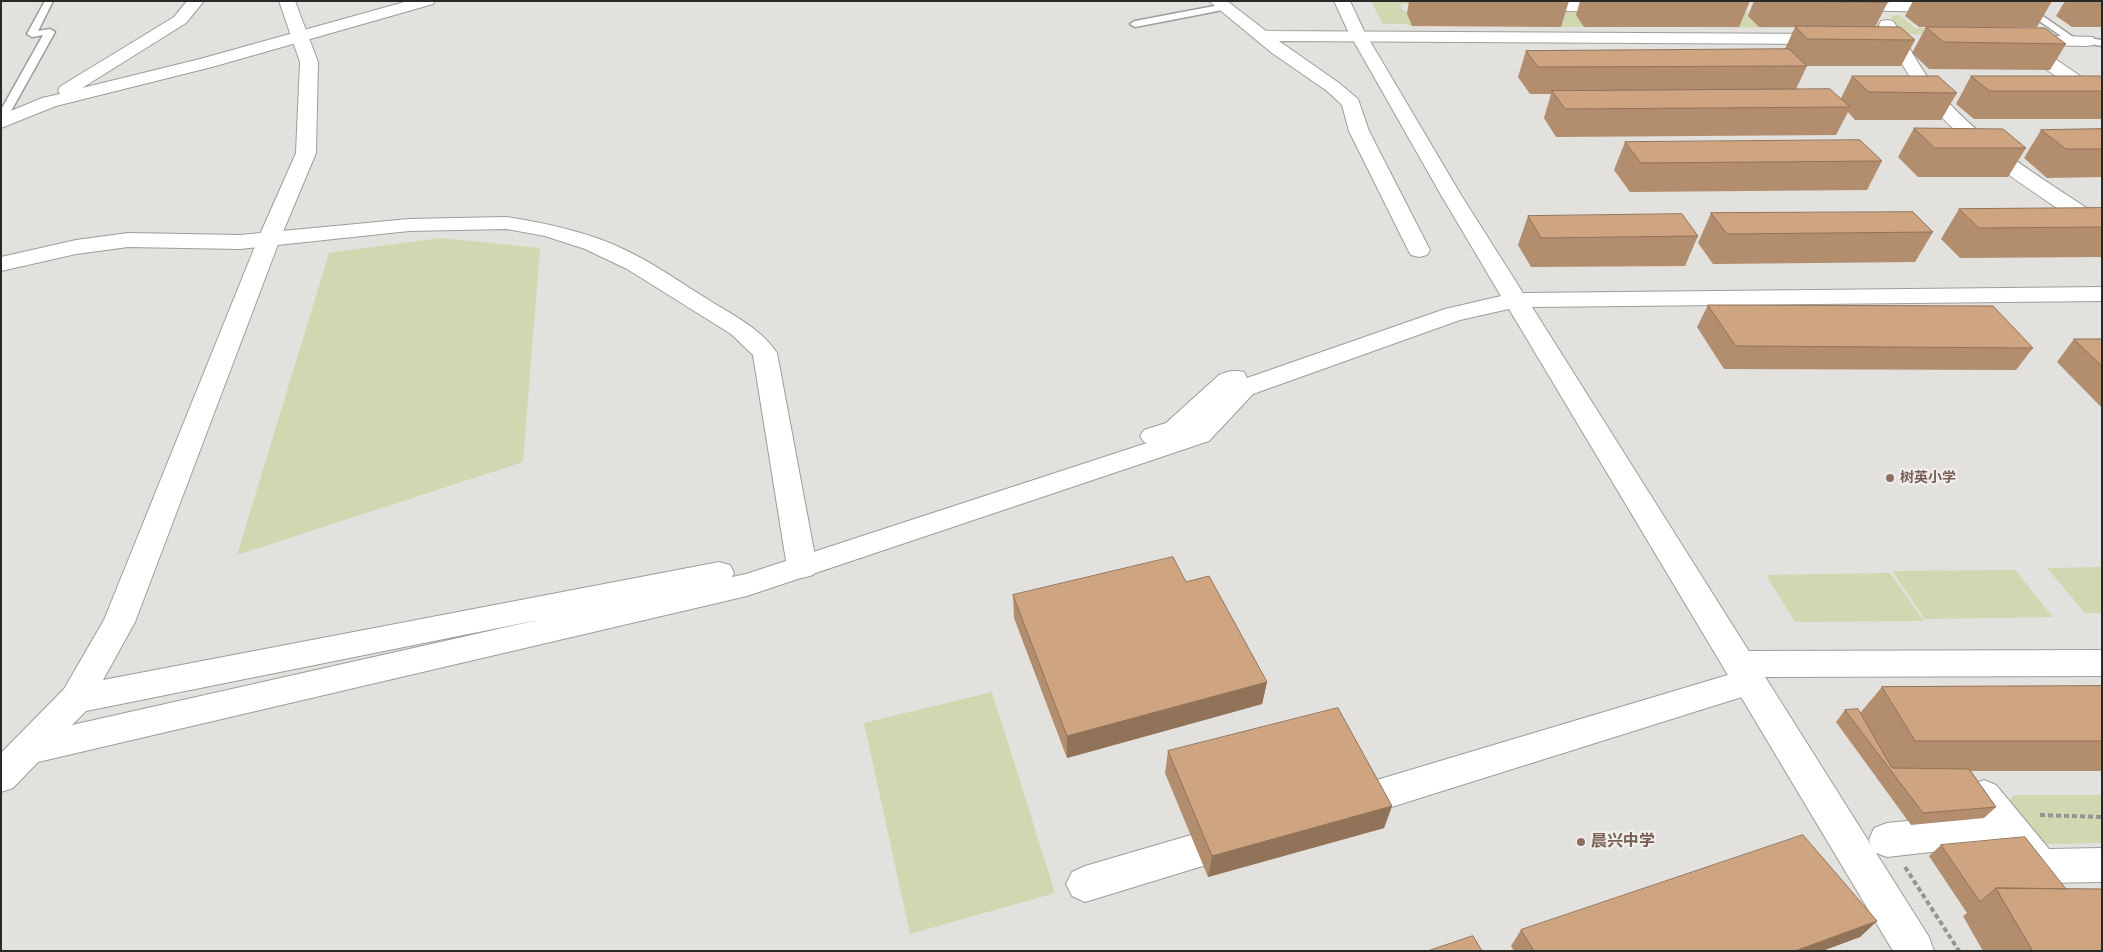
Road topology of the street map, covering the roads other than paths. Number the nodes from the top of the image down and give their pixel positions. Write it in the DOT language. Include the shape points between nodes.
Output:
graph roads {
  1 [pos="49,1"];
  2 [pos="196,1"];
  3 [pos="287,1"];
  4 [pos="427,1"];
  5 [pos="1342,1"];
  6 [pos="1221,4"];
  7 [pos="1556,4"];
  8 [pos="1592,4"];
  9 [pos="1871,4"];
  10 [pos="2014,5"];
  11 [pos="1514,7"];
  12 [pos="1627,7"];
  13 [pos="1964,7"];
  14 [pos="1836,8"];
  15 [pos="1135,24"];
  16 [pos="1262,36"];
  17 [pos="300,37"];
  18 [pos="1361,37"];
  19 [pos="1837,39"];
  20 [pos="1877,40"];
  21 [pos="1897,40"];
  22 [pos="1917,40"];
  23 [pos="2087,41"];
  24 [pos="2102,100"];
  25 [pos="49,102"];
  26 [pos="1,121"];
  27 [pos="2102,228"];
  28 [pos="269,239"];
  29 [pos="1420,250"];
  30 [pos="1,264"];
  31 [pos="2102,284"];
  32 [pos="1512,294"];
  33 [pos="2102,294"];
  34 [pos="801,559"];
  35 [pos="2102,662"];
  36 [pos="1745,673"];
  37 [pos="76,699"];
  38 [pos="26,750"];
  39 [pos="1,777"];
  40 [pos="1322,812"];
  41 [pos="1265,830"];
  42 [pos="1887,840"];
  43 [pos="2102,865"];
  44 [pos="1084,884"];
  45 [pos="1915,951"];
  1 -- 26 [label="lane" via="32,34 50,32"];
  2 -- 25 [label="street" via="180,20"];
  3 -- 17 [label="street"];
  4 -- 17 [label="street"];
  5 -- 18 [label="street"];
  6 -- 15 [label="lane"];
  6 -- 16 [label="street"];
  7 -- 8 [label="street"];
  7 -- 11 [label="street"];
  8 -- 12 [label="street"];
  9 -- 13 [label="street"];
  9 -- 14 [label="street"];
  9 -- 21 [label="street"];
  10 -- 23 [label="lane"];
  16 -- 18 [label="street"];
  16 -- 29 [label="street" via="1351,103 1359,131"];
  17 -- 25 [label="street"];
  17 -- 28 [label="street" via="309,62 306,153"];
  18 -- 19 [label="street"];
  18 -- 32 [label="street"];
  20 -- 21 [label="street"];
  21 -- 22 [label="street"];
  21 -- 27 [label="street" via="1916,75 1957,121 2022,174"];
  23 -- 24 [label="street" via="2012,40"];
  25 -- 26 [label="street"];
  28 -- 30 [label="street" via="240,242 128,240 76,247"];
  28 -- 34 [label="street" via="409,225 507,224 548,230 593,244 635,264 739,329 765,353"];
  28 -- 37 [label="street" via="119,622"];
  31 -- 32 [label="street"];
  32 -- 33 [label="street"];
  32 -- 34 [label="street" via="1244,388 1200,435"];
  32 -- 36 [label="street"];
  34 -- 37 [label="street"];
  34 -- 38 [label="street" via="747,585"];
  35 -- 36 [label="street"];
  36 -- 40 [label="street"];
  36 -- 45 [label="street"];
  37 -- 38 [label="street"];
  38 -- 39 [label="street"];
  41 -- 44 [label="street"];
  42 -- 43 [label="street" via="1996,811 2040,866"];
}
